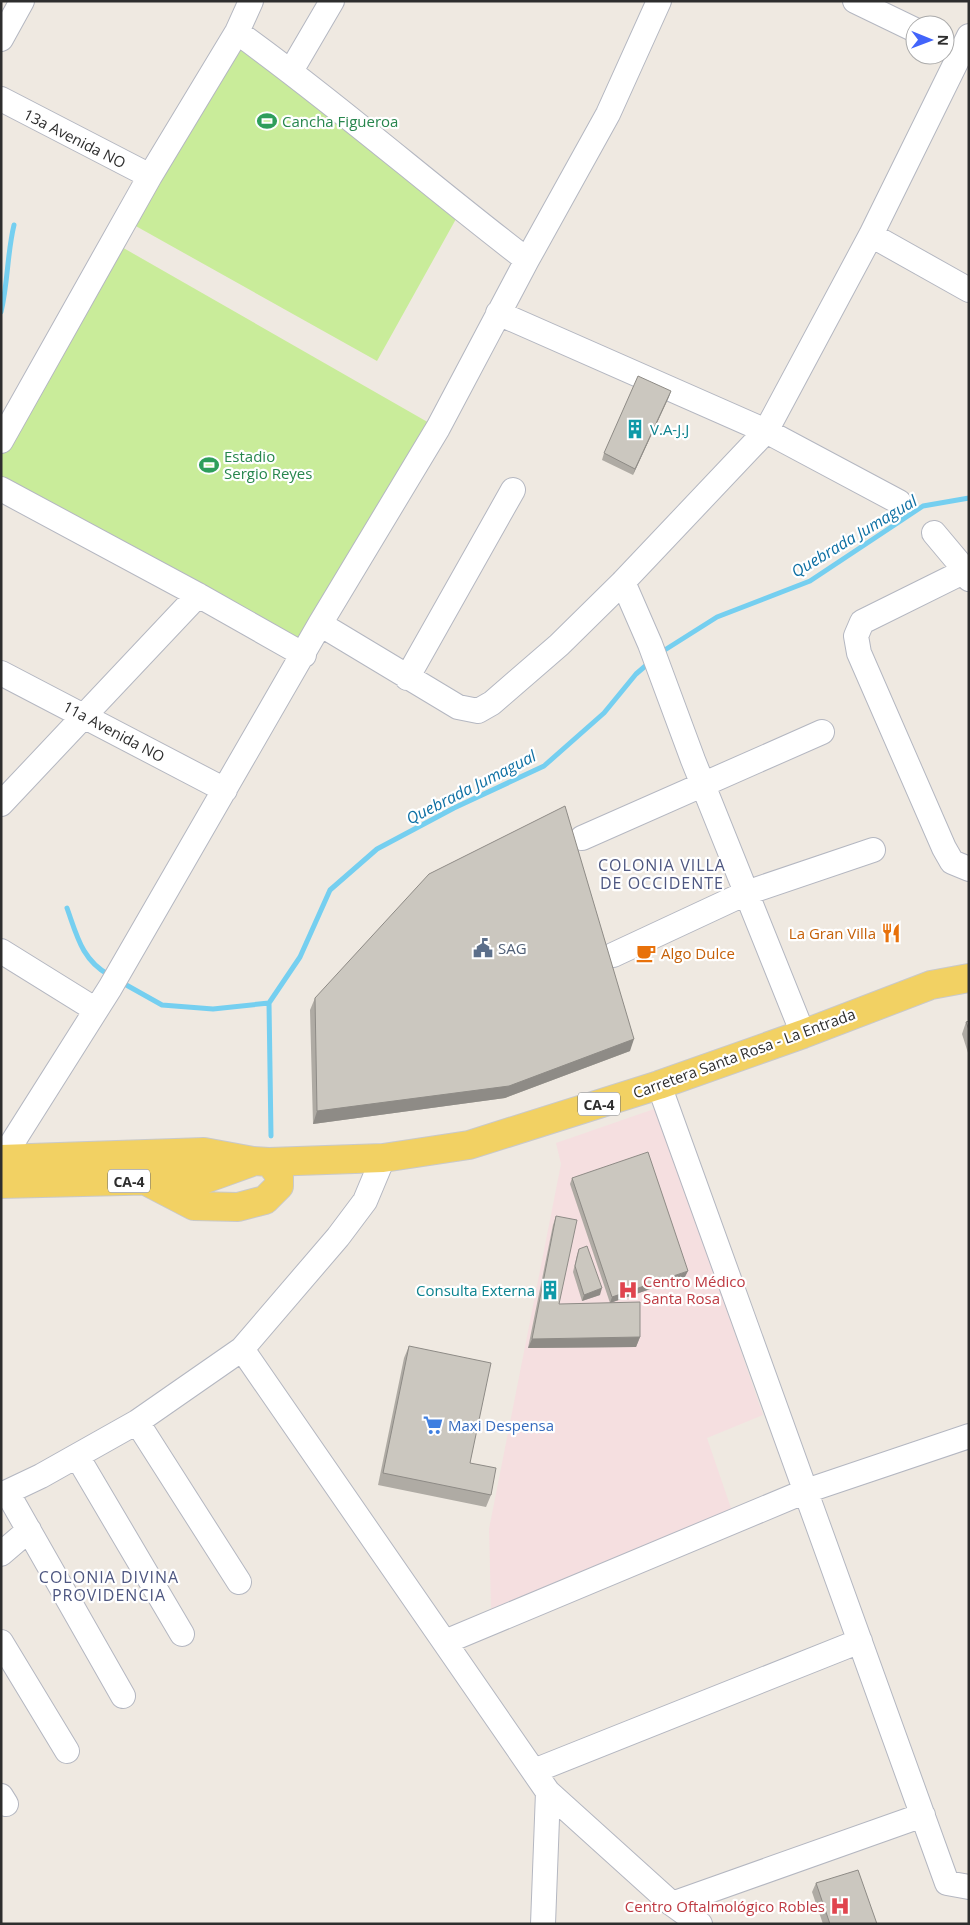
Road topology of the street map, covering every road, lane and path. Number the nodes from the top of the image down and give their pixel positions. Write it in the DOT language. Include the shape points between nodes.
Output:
graph roads {
  1 [pos="22,1"];
  2 [pos="251,1"];
  3 [pos="332,1"];
  4 [pos="659,1"];
  5 [pos="855,1"];
  6 [pos="905,25"];
  7 [pos="237,32"];
  8 [pos="1,39"];
  9 [pos="961,47"];
  10 [pos="291,70"];
  11 [pos="1,99"];
  12 [pos="150,176"];
  13 [pos="871,235"];
  14 [pos="527,260"];
  15 [pos="969,290"];
  16 [pos="498,313"];
  17 [pos="766,431"];
  18 [pos="1,441"];
  19 [pos="1,489"];
  20 [pos="513,490"];
  21 [pos="899,502"];
  22 [pos="934,533"];
  23 [pos="967,573"];
  24 [pos="622,582"];
  25 [pos="198,595"];
  26 [pos="320,624"];
  27 [pos="304,655"];
  28 [pos="1,673"];
  29 [pos="408,678"];
  30 [pos="86,716"];
  31 [pos="822,732"];
  32 [pos="703,783"];
  33 [pos="225,790"];
  34 [pos="1,804"];
  35 [pos="582,838"];
  36 [pos="873,850"];
  37 [pos="969,869"];
  38 [pos="746,893"];
  39 [pos="1,951"];
  40 [pos="614,955"];
  41 [pos="969,978"];
  42 [pos="96,1010"];
  43 [pos="803,1034"];
  44 [pos="659,1085"];
  45 [pos="2,1158"];
  46 [pos="383,1158"];
  47 [pos="261,1161"];
  48 [pos="144,1180"];
  49 [pos="1,1184"];
  50 [pos="242,1349"];
  51 [pos="137,1422"];
  52 [pos="969,1436"];
  53 [pos="77,1456"];
  54 [pos="806,1491"];
  55 [pos="4,1493"];
  56 [pos="29,1530"];
  57 [pos="1,1554"];
  58 [pos="239,1582"];
  59 [pos="182,1634"];
  60 [pos="860,1641"];
  61 [pos="1,1642"];
  62 [pos="445,1642"];
  63 [pos="124,1696"];
  64 [pos="67,1750"];
  65 [pos="534,1771"];
  66 [pos="548,1792"];
  67 [pos="923,1815"];
  68 [pos="969,1887"];
  69 [pos="672,1904"];
  70 [pos="543,1923"];
  71 [pos="700,1924"];
  1 -- 8 [label="street"];
  2 -- 7 [label="street"];
  3 -- 10 [label="street"];
  4 -- 14 [label="street" via="608,114"];
  5 -- 6 [label="street"];
  7 -- 10 [label="street"];
  7 -- 12 [label="street"];
  9 -- 13 [label="street"];
  10 -- 14 [label="street"];
  11 -- 12 [label="street, 13a Avenida NO"];
  12 -- 18 [label="street"];
  13 -- 15 [label="street"];
  13 -- 17 [label="street"];
  14 -- 16 [label="street"];
  16 -- 17 [label="street"];
  16 -- 26 [label="street" via="438,428"];
  17 -- 21 [label="street"];
  17 -- 24 [label="street"];
  19 -- 25 [label="street"];
  20 -- 29 [label="street"];
  22 -- 23 [label="street"];
  23 -- 37 [label="street" via="862,622 856,636 859,653 944,848 952,862"];
  24 -- 29 [label="street" via="559,645 492,703 478,711 458,707"];
  24 -- 32 [label="street" via="650,644"];
  25 -- 27 [label="street"];
  25 -- 30 [label="street"];
  26 -- 27 [label="street"];
  26 -- 29 [label="street"];
  27 -- 33 [label="street"];
  28 -- 30 [label="street, 11a Avenida NO"];
  30 -- 33 [label="street, 11a Avenida NO"];
  30 -- 34 [label="street"];
  31 -- 32 [label="street"];
  32 -- 35 [label="street"];
  32 -- 38 [label="street"];
  33 -- 42 [label="street"];
  36 -- 38 [label="street"];
  38 -- 40 [label="street"];
  38 -- 43 [label="street"];
  39 -- 42 [label="street"];
  41 -- 43 [label="main road, Carretera Santa Rosa - La Entrada / CA-4" via="931,985"];
  42 -- 45 [label="street"];
  43 -- 44 [label="main road, Carretera Santa Rosa - La Entrada / CA-4"];
  44 -- 46 [label="main road, Carretera Santa Rosa - La Entrada / CA-4" via="469,1145"];
  44 -- 54 [label="street"];
  45 -- 47 [label="main road, CA-4" via="204,1152"];
  46 -- 47 [label="main road, Carretera Santa Rosa - La Entrada / CA-4"];
  46 -- 50 [label="street" via="365,1201"];
  47 -- 48 [label="main road, CA-4" via="205,1179"];
  47 -- 48 [label="main road" via="279,1174 279,1186 265,1200 238,1207 194,1206"];
  48 -- 49 [label="main road, CA-4"];
  50 -- 51 [label="street"];
  50 -- 62 [label="street"];
  51 -- 53 [label="street"];
  51 -- 58 [label="street"];
  52 -- 54 [label="street"];
  53 -- 55 [label="street"];
  53 -- 59 [label="street"];
  54 -- 60 [label="street"];
  54 -- 62 [label="street"];
  55 -- 56 [label="street"];
  56 -- 57 [label="street"];
  56 -- 63 [label="street"];
  60 -- 65 [label="street"];
  60 -- 67 [label="street"];
  61 -- 64 [label="street"];
  62 -- 65 [label="street"];
  65 -- 66 [label="street"];
  66 -- 69 [label="street"];
  66 -- 70 [label="street"];
  67 -- 68 [label="street" via="947,1883"];
  67 -- 69 [label="street"];
  69 -- 71 [label="street"];
}
